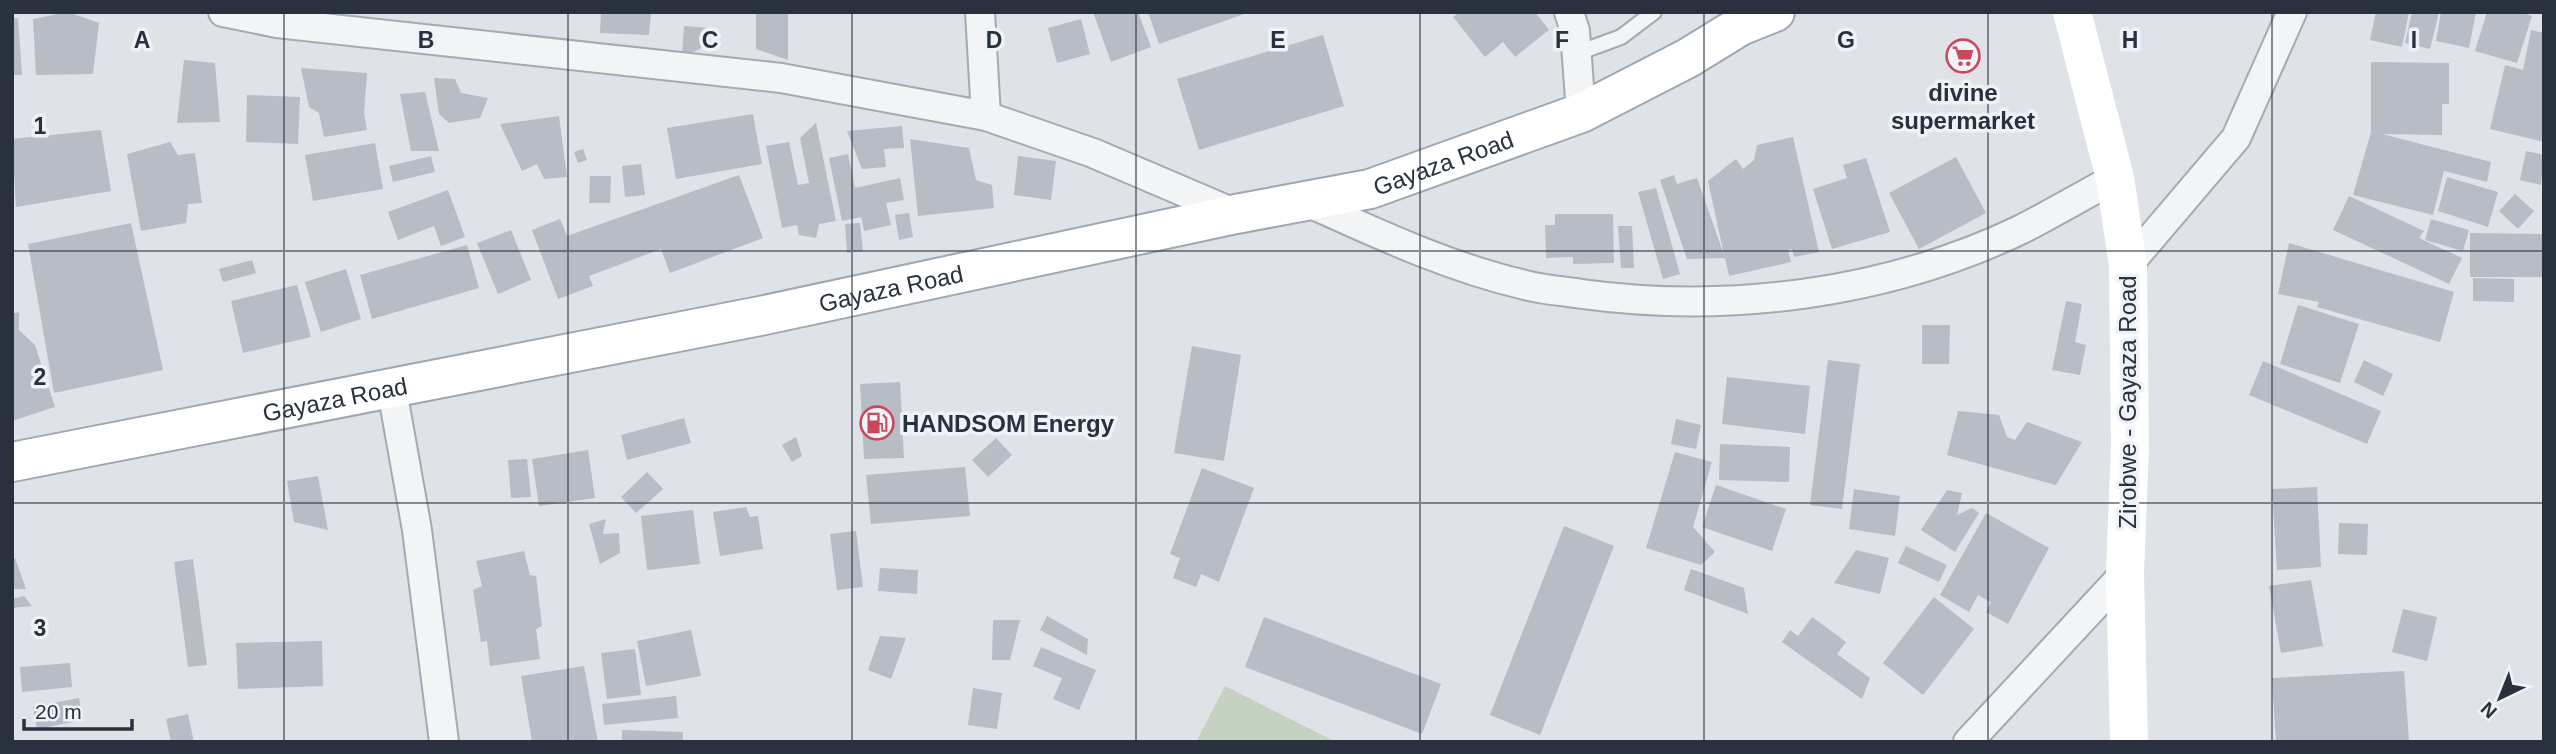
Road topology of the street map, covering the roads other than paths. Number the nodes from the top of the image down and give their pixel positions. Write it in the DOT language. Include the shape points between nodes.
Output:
graph roads {
  1 [pos="223,12"];
  2 [pos="980,12"];
  3 [pos="1569,12"];
  4 [pos="1654,12"];
  5 [pos="1775,12"];
  6 [pos="2292,12"];
  7 [pos="2069,14"];
  8 [pos="1740,17"];
  9 [pos="1575,54"];
  10 [pos="1581,113"];
  11 [pos="986,116"];
  12 [pos="2115,178"];
  13 [pos="1307,202"];
  14 [pos="1236,214"];
  15 [pos="2128,265"];
  16 [pos="392,390"];
  17 [pos="12,462"];
  18 [pos="2125,573"];
  19 [pos="444,742"];
  20 [pos="1969,742"];
  21 [pos="2129,742"];
  1 -- 11 [label="street" via="277,23 781,78"];
  2 -- 11 [label="street"];
  3 -- 9 [label="street"];
  4 -- 9 [label="lane" via="1621,37"];
  5 -- 8 [label="main road, Gayaza Road"];
  6 -- 15 [label="street" via="2236,138"];
  7 -- 12 [label="main road, Zirobwe - Gayaza Road"];
  8 -- 10 [label="main road, Gayaza Road" via="1688,58"];
  9 -- 10 [label="street"];
  10 -- 13 [label="main road, Gayaza Road" via="1370,189"];
  11 -- 14 [label="street" via="1093,153"];
  12 -- 13 [label="street" via="2020,229 1902,272 1805,295 1704,303 1526,286 1433,258"];
  12 -- 15 [label="main road, Zirobwe - Gayaza Road"];
  13 -- 14 [label="main road, Gayaza Road"];
  14 -- 16 [label="main road, Gayaza Road" via="774,314"];
  15 -- 18 [label="main road, Zirobwe - Gayaza Road" via="2130,431"];
  16 -- 17 [label="main road, Gayaza Road"];
  16 -- 19 [label="street" via="417,530"];
  18 -- 20 [label="street"];
  18 -- 21 [label="main road, Zirobwe - Gayaza Road"];
}
